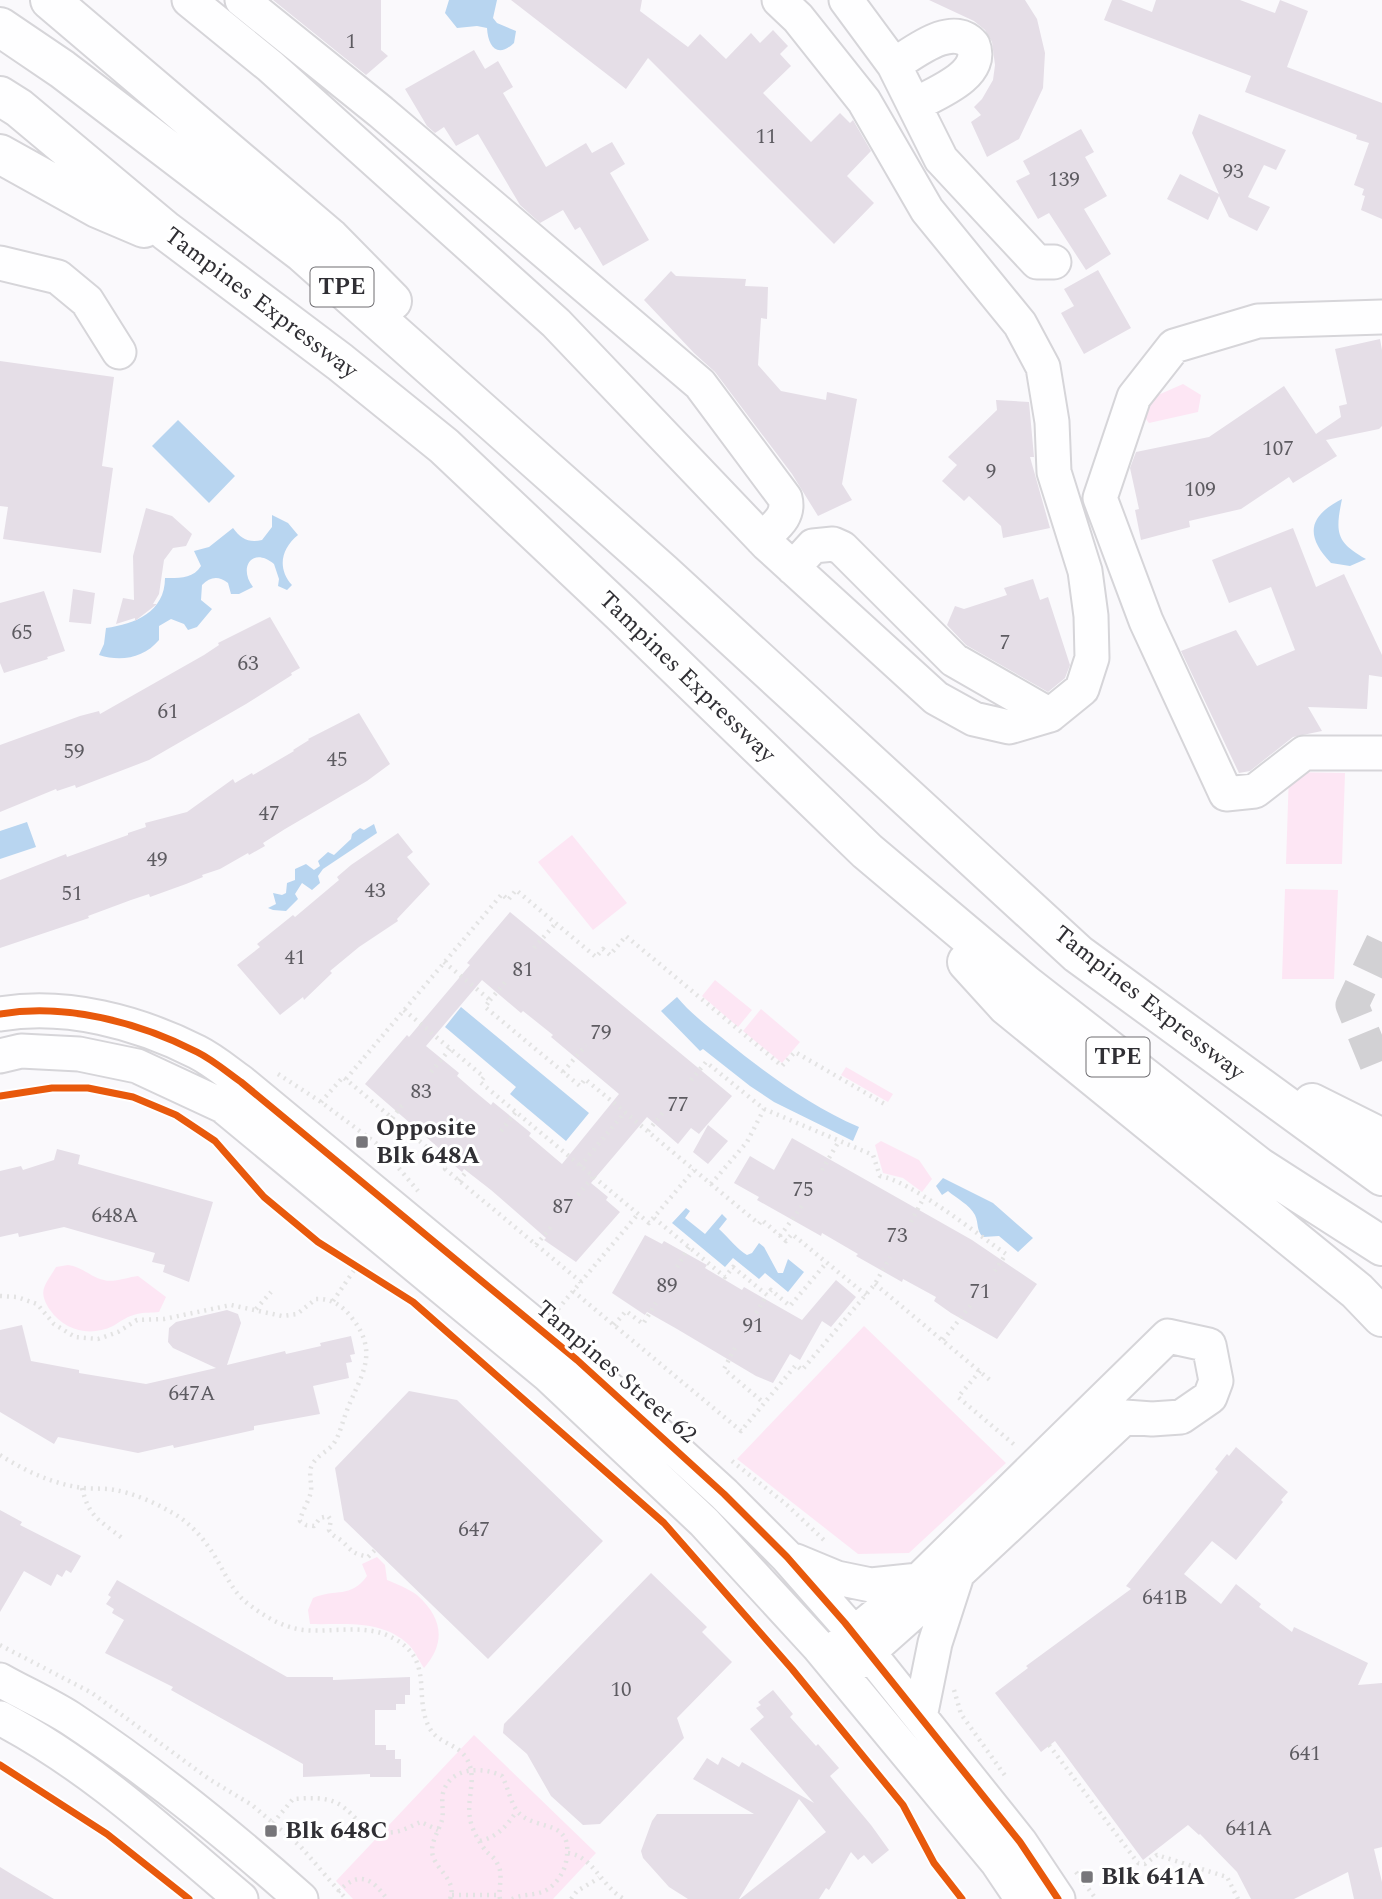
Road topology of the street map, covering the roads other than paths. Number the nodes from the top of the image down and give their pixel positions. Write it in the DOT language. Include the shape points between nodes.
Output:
graph roads {
  1 [pos="50,0"];
  2 [pos="189,0"];
  3 [pos="242,0"];
  4 [pos="779,0"];
  5 [pos="846,0"];
  6 [pos="0,27"];
  7 [pos="894,65"];
  8 [pos="0,96"];
  9 [pos="914,105"];
  10 [pos="0,154"];
  11 [pos="166,231"];
  12 [pos="1054,262"];
  13 [pos="0,263"];
  14 [pos="1382,317"];
  15 [pos="119,352"];
  16 [pos="762,539"];
  17 [pos="793,568"];
  18 [pos="663,573"];
  19 [pos="1050,715"];
  20 [pos="1382,752"];
  21 [pos="867,851"];
  22 [pos="0,1014"];
  23 [pos="0,1056"];
  24 [pos="1234,1070"];
  25 [pos="1382,1138"];
  26 [pos="1382,1177"];
  27 [pos="1382,1246"];
  28 [pos="1382,1317"];
  29 [pos="787,1557"];
  30 [pos="958,1573"];
  31 [pos="919,1580"];
  32 [pos="861,1643"];
  33 [pos="834,1666"];
  34 [pos="0,1680"];
  35 [pos="920,1717"];
  36 [pos="0,1718"];
  37 [pos="241,1899"];
  38 [pos="301,1899"];
  39 [pos="1021,1899"];
  40 [pos="1058,1899"];
  1 -- 18 [label="highway" via="330,238"];
  2 -- 16 [label="street" via="270,66 556,323"];
  3 -- 16 [label="street" via="700,384 785,498 786,515"];
  4 -- 19 [label="street" via="864,101 926,210 1020,324 1043,367 1054,472 1085,571 1092,658 1082,690"];
  5 -- 7 [label="street"];
  6 -- 18 [label="highway, Tampines Expressway / TPE" via="303,253"];
  7 -- 9 [label="street"];
  7 -- 9 [label="street" via="947,36 962,36 973,45 975,59 969,72"];
  8 -- 11 [label="highway, Tampines Expressway / TPE"];
  9 -- 12 [label="street" via="941,159 1037,262"];
  10 -- 11 [label="highway" via="115,217"];
  11 -- 21 [label="highway, Tampines Expressway / TPE" via="444,446"];
  13 -- 15 [label="street" via="58,277 86,301"];
  14 -- 20 [label="street" via="1258,321 1174,346 1134,397 1100,498 1146,621 1226,794 1255,791 1304,753"];
  16 -- 17 [label="street"];
  17 -- 19 [label="street" via="936,698 974,719 1009,727"];
  17 -- 19 [label="street" via="813,546 842,548 954,660"];
  18 -- 24 [label="highway, Tampines Expressway / TPE" via="1078,954"];
  21 -- 27 [label="highway, Tampines Expressway / TPE" via="1026,985 1259,1167"];
  21 -- 28 [label="highway" via="1007,1006 1357,1291"];
  22 -- 29 [label="street, Tampines Street 62" via="76,1012 144,1030 199,1053 242,1082 577,1360"];
  23 -- 33 [label="street, Tampines Street 62" via="21,1051 79,1054 137,1066 223,1106 548,1375 704,1522"];
  24 -- 25 [label="highway" via="1265,1074"];
  24 -- 26 [label="highway, Tampines Expressway / TPE"];
  29 -- 31 [label="street" via="837,1578 872,1585"];
  29 -- 32 [label="street, Tampines Street 62"];
  30 -- 31 [label="street" via="1074,1445"];
  30 -- 32 [label="street"];
  30 -- 35 [label="street" via="935,1643"];
  31 -- 32 [label="street"];
  32 -- 33 [label="street"];
  32 -- 35 [label="street, Tampines Street 62"];
  33 -- 39 [label="street, Tampines Street 62" via="997,1862"];
  34 -- 38 [label="street" via="68,1717 142,1769 229,1835"];
  35 -- 40 [label="street, Tampines Street 62" via="1020,1842"];
  36 -- 37 [label="street" via="128,1802"];
}
